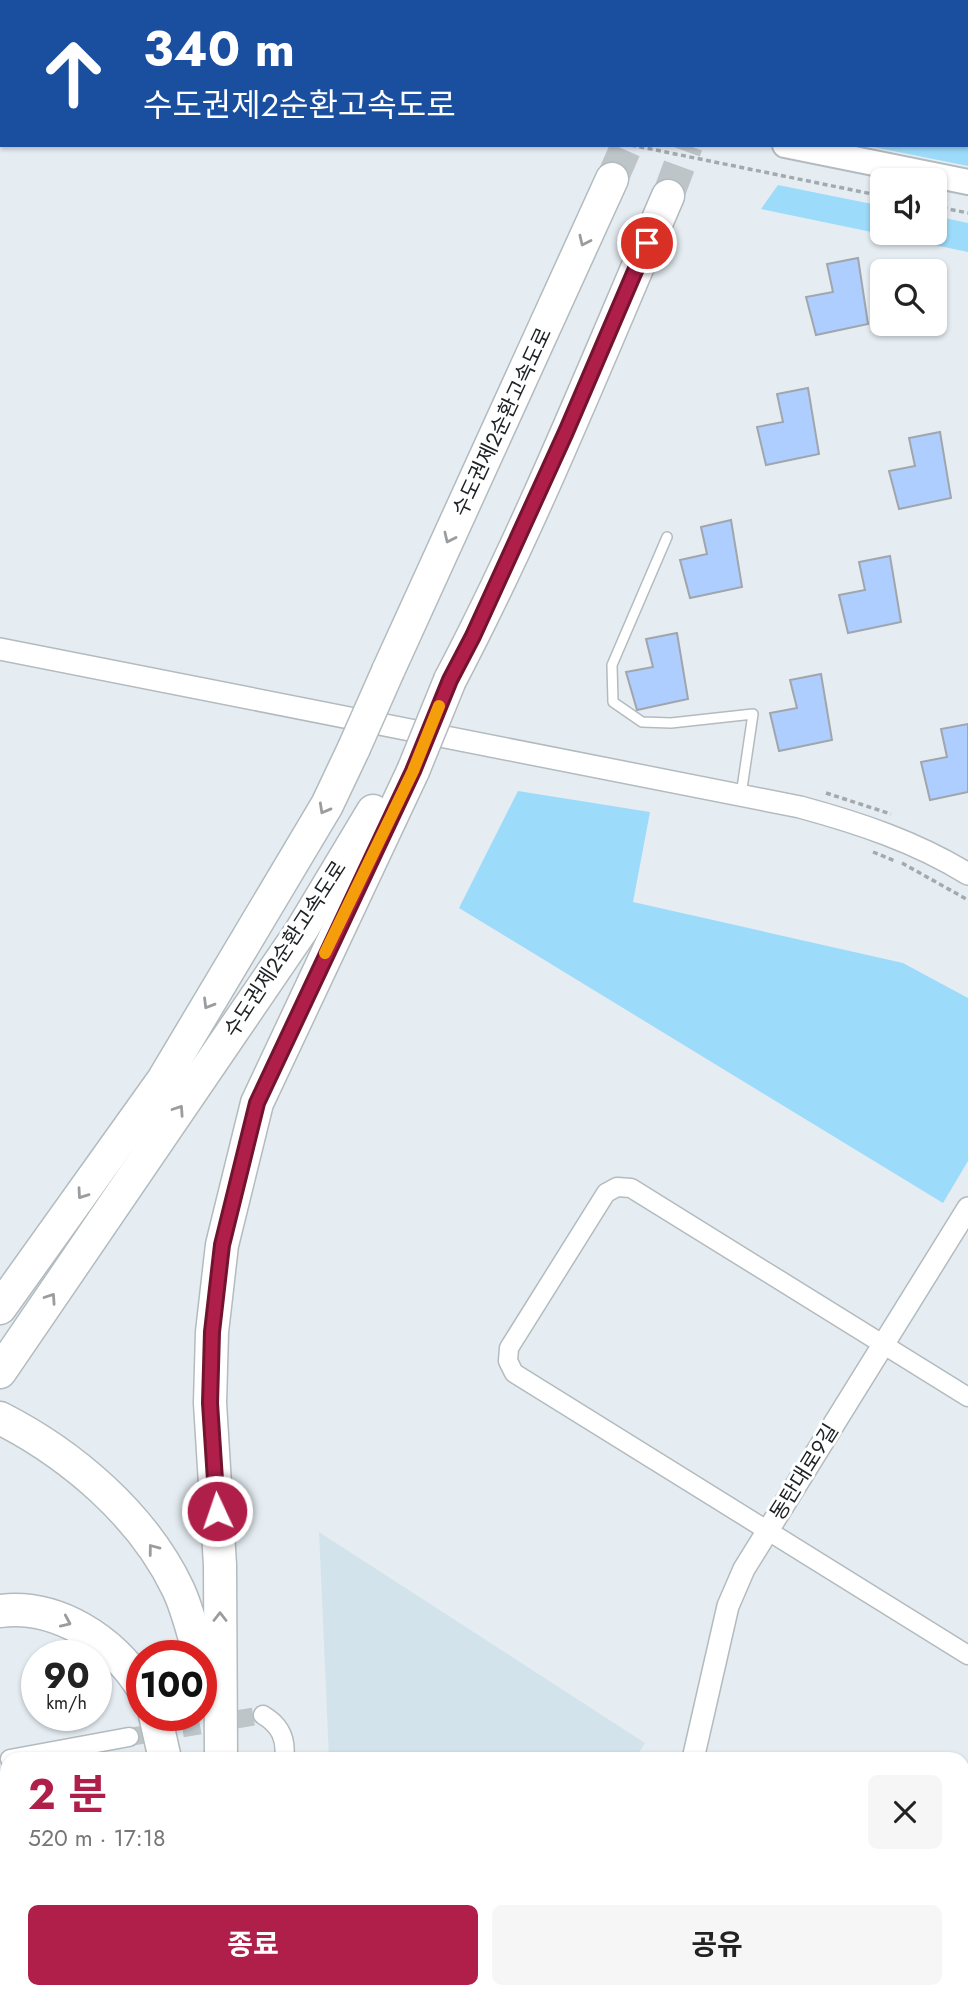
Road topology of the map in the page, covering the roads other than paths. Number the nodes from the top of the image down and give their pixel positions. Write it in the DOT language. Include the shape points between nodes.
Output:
graph roads {
  1 [pos="795,147"];
  2 [pos="612,179"];
  3 [pos="968,182"];
  4 [pos="668,197"];
  5 [pos="667,537"];
  6 [pos="0,649"];
  7 [pos="407,768"];
  8 [pos="741,795"];
  9 [pos="968,874"];
  10 [pos="968,1208"];
  11 [pos="0,1308"];
  12 [pos="884,1345"];
  13 [pos="6,1363"];
  14 [pos="968,1397"];
  15 [pos="0,1418"];
  16 [pos="768,1530"];
  17 [pos="0,1611"];
  18 [pos="195,1640"];
  19 [pos="968,1655"];
  20 [pos="126,1667"];
  21 [pos="263,1715"];
  22 [pos="159,1731"];
  23 [pos="217,1731"];
  24 [pos="129,1737"];
  25 [pos="46,1752"];
  26 [pos="163,1752"];
  27 [pos="219,1752"];
  28 [pos="220,1752"];
  29 [pos="285,1752"];
  30 [pos="695,1752"];
  1 -- 3 [label="main road"];
  2 -- 11 [label="highway, 수도권제2순환고속도로, one-way, bridge" via="327,805 163,1080"];
  4 -- 7 [label="highway, bridge" via="473,636"];
  5 -- 8 [label="lane" via="612,665 613,702 642,722 753,714"];
  6 -- 8 [label="street"];
  13 -- 7 [label="highway, 수도권제2순환고속도로, one-way"];
  28 -- 7 [label="highway, one-way" via="220,1564 210,1403 222,1245 257,1103"];
  8 -- 9 [label="street" via="862,824"];
  10 -- 12 [label="street, 동탄대로9길"];
  12 -- 14 [label="street"];
  12 -- 16 [label="street, 동탄대로9길"];
  12 -- 16 [label="street" via="631,1188 617,1186 606,1193 509,1348 508,1361 514,1373"];
  18 -- 15 [label="highway, one-way" via="178,1590 156,1552 111,1498 39,1438"];
  16 -- 19 [label="street"];
  16 -- 30 [label="street, 동탄대로9길" via="728,1606"];
  17 -- 20 [label="highway, one-way" via="41,1612 92,1635"];
  21 -- 29 [label="street" via="282,1732"];
  22 -- 26 [label="highway"];
  23 -- 27 [label="highway"];
  24 -- 25 [label="street"];
}
